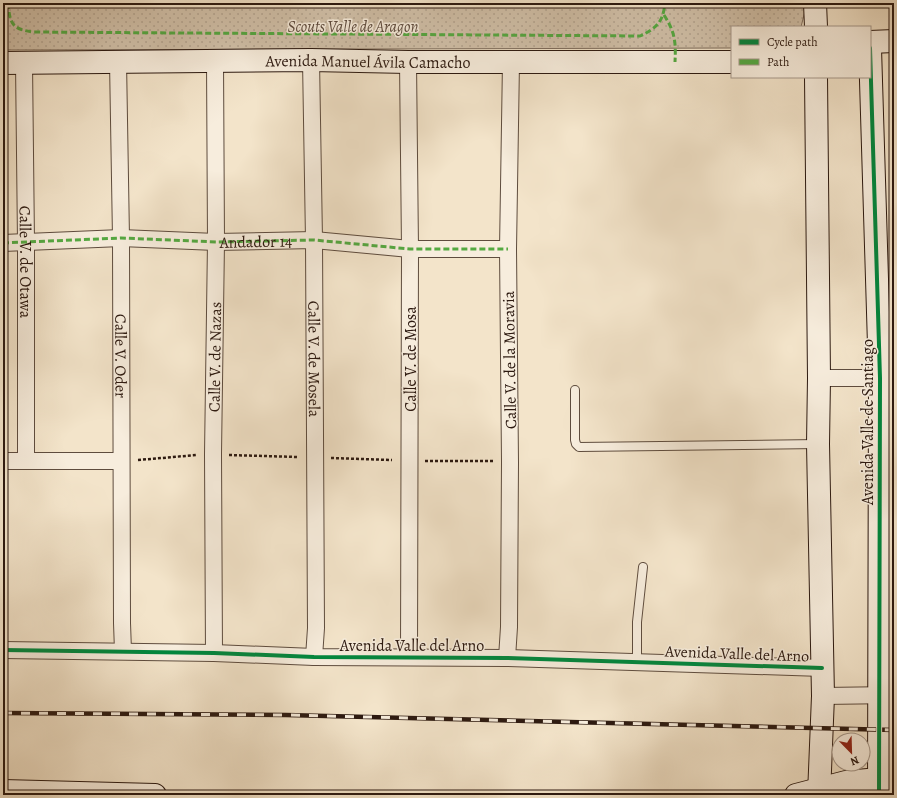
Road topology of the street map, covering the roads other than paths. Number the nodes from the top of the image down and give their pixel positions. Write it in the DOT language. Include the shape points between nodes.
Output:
graph roads {
  1 [pos="815,3"];
  2 [pos="816,26"];
  3 [pos="894,41"];
  4 [pos="871,42"];
  5 [pos="311,60"];
  6 [pos="118,61"];
  7 [pos="215,61"];
  8 [pos="408,62"];
  9 [pos="511,62"];
  10 [pos="731,62"];
  11 [pos="3,63"];
  12 [pos="24,63"];
  13 [pos="871,67"];
  14 [pos="816,78"];
  15 [pos="121,238"];
  16 [pos="314,240"];
  17 [pos="216,242"];
  18 [pos="3,243"];
  19 [pos="26,243"];
  20 [pos="410,249"];
  21 [pos="508,249"];
  22 [pos="819,378"];
  23 [pos="887,378"];
  24 [pos="575,390"];
  25 [pos="818,444"];
  26 [pos="3,461"];
  27 [pos="26,461"];
  28 [pos="121,461"];
  29 [pos="643,566"];
  30 [pos="3,650"];
  31 [pos="123,651"];
  32 [pos="214,653"];
  33 [pos="409,656"];
  34 [pos="314,657"];
  35 [pos="507,658"];
  36 [pos="637,662"];
  37 [pos="822,668"];
  38 [pos="886,695"];
  39 [pos="823,696"];
  40 [pos="884,784"];
  41 [pos="3,791"];
  42 [pos="819,792"];
  43 [pos="60,793"];
  44 [pos="155,795"];
  45 [pos="796,795"];
  1 -- 2 [label="street"];
  3 -- 4 [label="street"];
  5 -- 7 [label="street, Avenida Manuel Ávila Camacho"];
  5 -- 8 [label="street, Avenida Manuel Ávila Camacho"];
  5 -- 16 [label="street, Calle V. de Mosela"];
  6 -- 7 [label="street, Avenida Manuel Ávila Camacho"];
  6 -- 12 [label="street, Avenida Manuel Ávila Camacho"];
  6 -- 15 [label="street, Calle V. Oder"];
  7 -- 17 [label="street, Calle V. de Nazas"];
  8 -- 9 [label="street, Avenida Manuel Ávila Camacho"];
  8 -- 20 [label="street, Calle V. de Mosa"];
  9 -- 10 [label="street, Avenida Manuel Ávila Camacho"];
  9 -- 21 [label="street, Calle V. de la Moravia"];
  11 -- 12 [label="street, Avenida Manuel Ávila Camacho"];
  12 -- 19 [label="street, Calle V. de Otawa"];
  13 -- 23 [label="street, Avenida Valle de Santiago"];
  14 -- 22 [label="street"];
  15 -- 17 [label="street, Andador 14"];
  15 -- 19 [label="street, Andador 14"];
  15 -- 28 [label="street, Calle V. Oder"];
  16 -- 17 [label="street, Andador 14"];
  16 -- 20 [label="street, Andador 14"];
  16 -- 34 [label="street, Calle V. de Mosela"];
  17 -- 32 [label="street, Calle V. de Nazas"];
  18 -- 19 [label="street, Andador 14"];
  19 -- 27 [label="street, Calle V. de Otawa"];
  20 -- 21 [label="street, Andador 14"];
  20 -- 33 [label="street, Calle V. de Mosa"];
  21 -- 35 [label="street, Calle V. de la Moravia" via="510,462"];
  22 -- 23 [label="street"];
  22 -- 25 [label="street"];
  23 -- 38 [label="street, Avenida Valle de Santiago"];
  24 -- 25 [label="lane" via="575,440 579,447"];
  25 -- 37 [label="street"];
  26 -- 27 [label="street"];
  27 -- 28 [label="street"];
  28 -- 31 [label="street, Calle V. Oder"];
  29 -- 36 [label="lane" via="637,622"];
  30 -- 31 [label="street, Avenida Valle del Arno"];
  31 -- 32 [label="street, Avenida Valle del Arno"];
  32 -- 34 [label="street, Avenida Valle del Arno"];
  33 -- 34 [label="street, Avenida Valle del Arno"];
  33 -- 35 [label="street, Avenida Valle del Arno"];
  35 -- 36 [label="street, Avenida Valle del Arno"];
  36 -- 37 [label="street, Avenida Valle del Arno"];
  37 -- 39 [label="street"];
  38 -- 39 [label="street"];
  38 -- 40 [label="street, Avenida Valle de Santiago"];
  39 -- 42 [label="street"];
  40 -- 42 [label="street" via="846,782"];
  41 -- 43 [label="street"];
  42 -- 45 [label="street"];
  43 -- 44 [label="street"];
}
